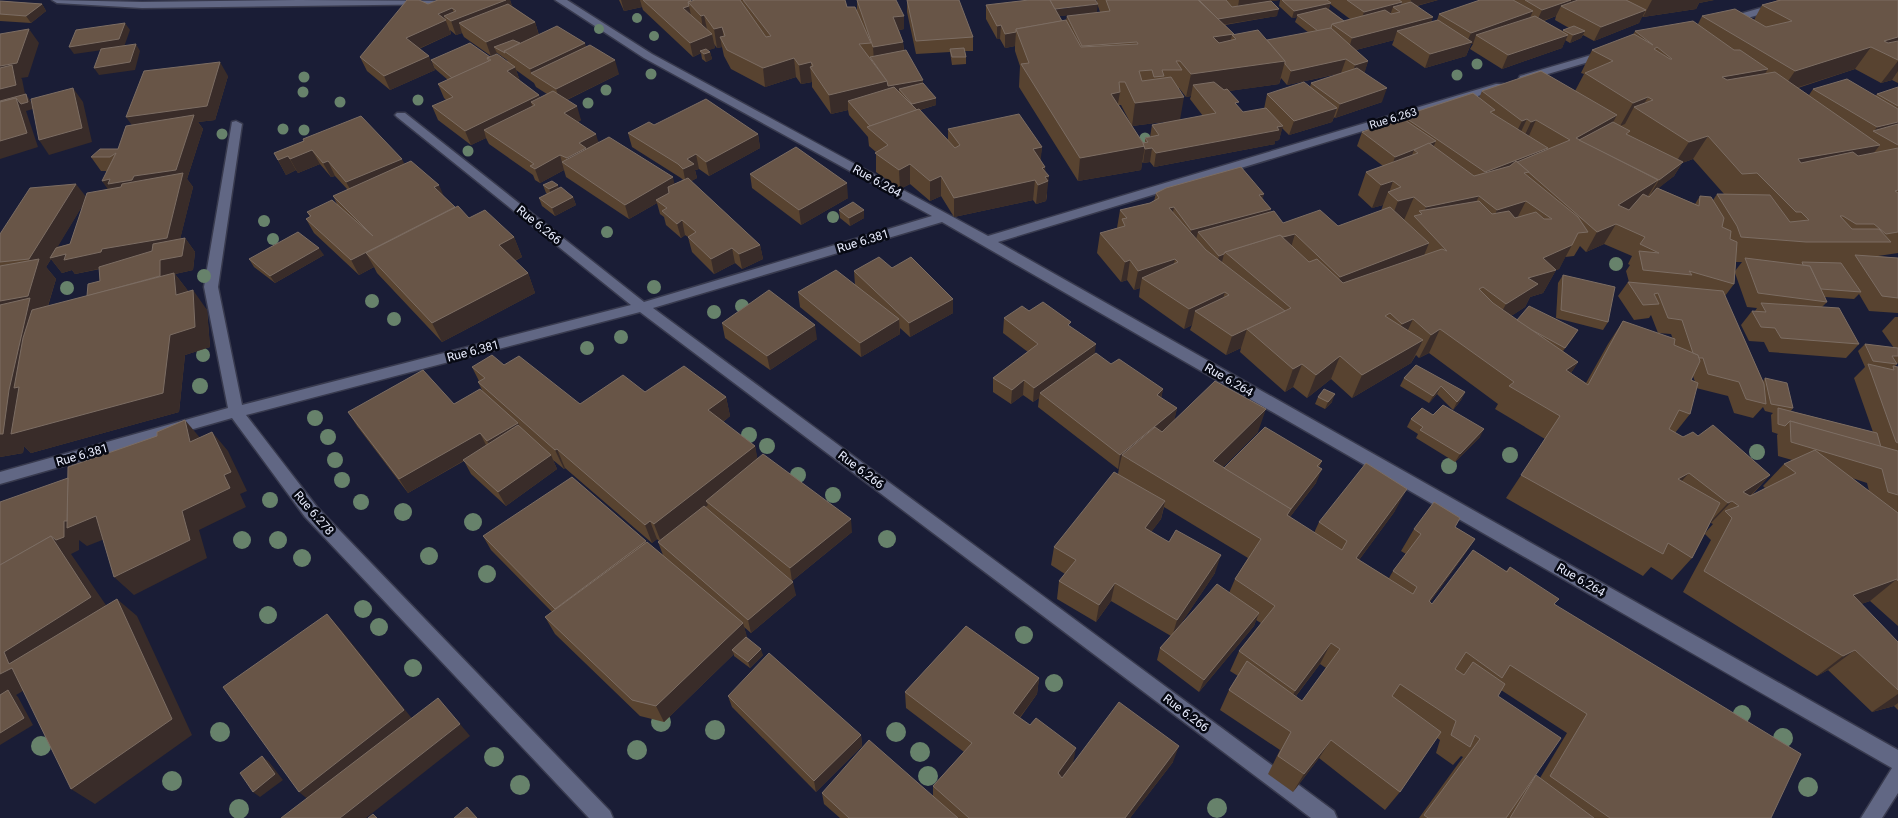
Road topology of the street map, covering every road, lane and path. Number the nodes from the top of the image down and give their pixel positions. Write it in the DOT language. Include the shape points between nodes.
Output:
graph roads {
  1 [pos="57,0"];
  2 [pos="465,0"];
  3 [pos="560,0"];
  4 [pos="1800,0"];
  5 [pos="1714,24"];
  6 [pos="1620,49"];
  7 [pos="401,115"];
  8 [pos="236,124"];
  9 [pos="944,217"];
  10 [pos="987,241"];
  11 [pos="642,307"];
  12 [pos="236,412"];
  13 [pos="0,478"];
  14 [pos="1898,761"];
  15 [pos="1898,775"];
  16 [pos="603,818"];
  17 [pos="1327,818"];
  18 [pos="1871,818"];
  1 -- 2 [label="street" via="142,5"];
  3 -- 9 [label="street, Rue 6.264" via="648,56"];
  4 -- 5 [label="street"];
  6 -- 10 [label="street, Rue 6.263"];
  7 -- 11 [label="street, Rue 6.266"];
  8 -- 12 [label="street, Rue 6.278" via="211,287"];
  9 -- 10 [label="street, Rue 6.264"];
  9 -- 11 [label="street, Rue 6.381"];
  10 -- 14 [label="street, Rue 6.264"];
  11 -- 12 [label="street, Rue 6.381"];
  11 -- 17 [label="street, Rue 6.266"];
  12 -- 13 [label="street, Rue 6.381"];
  12 -- 16 [label="street, Rue 6.278" via="311,512"];
  15 -- 18 [label="street"];
}
